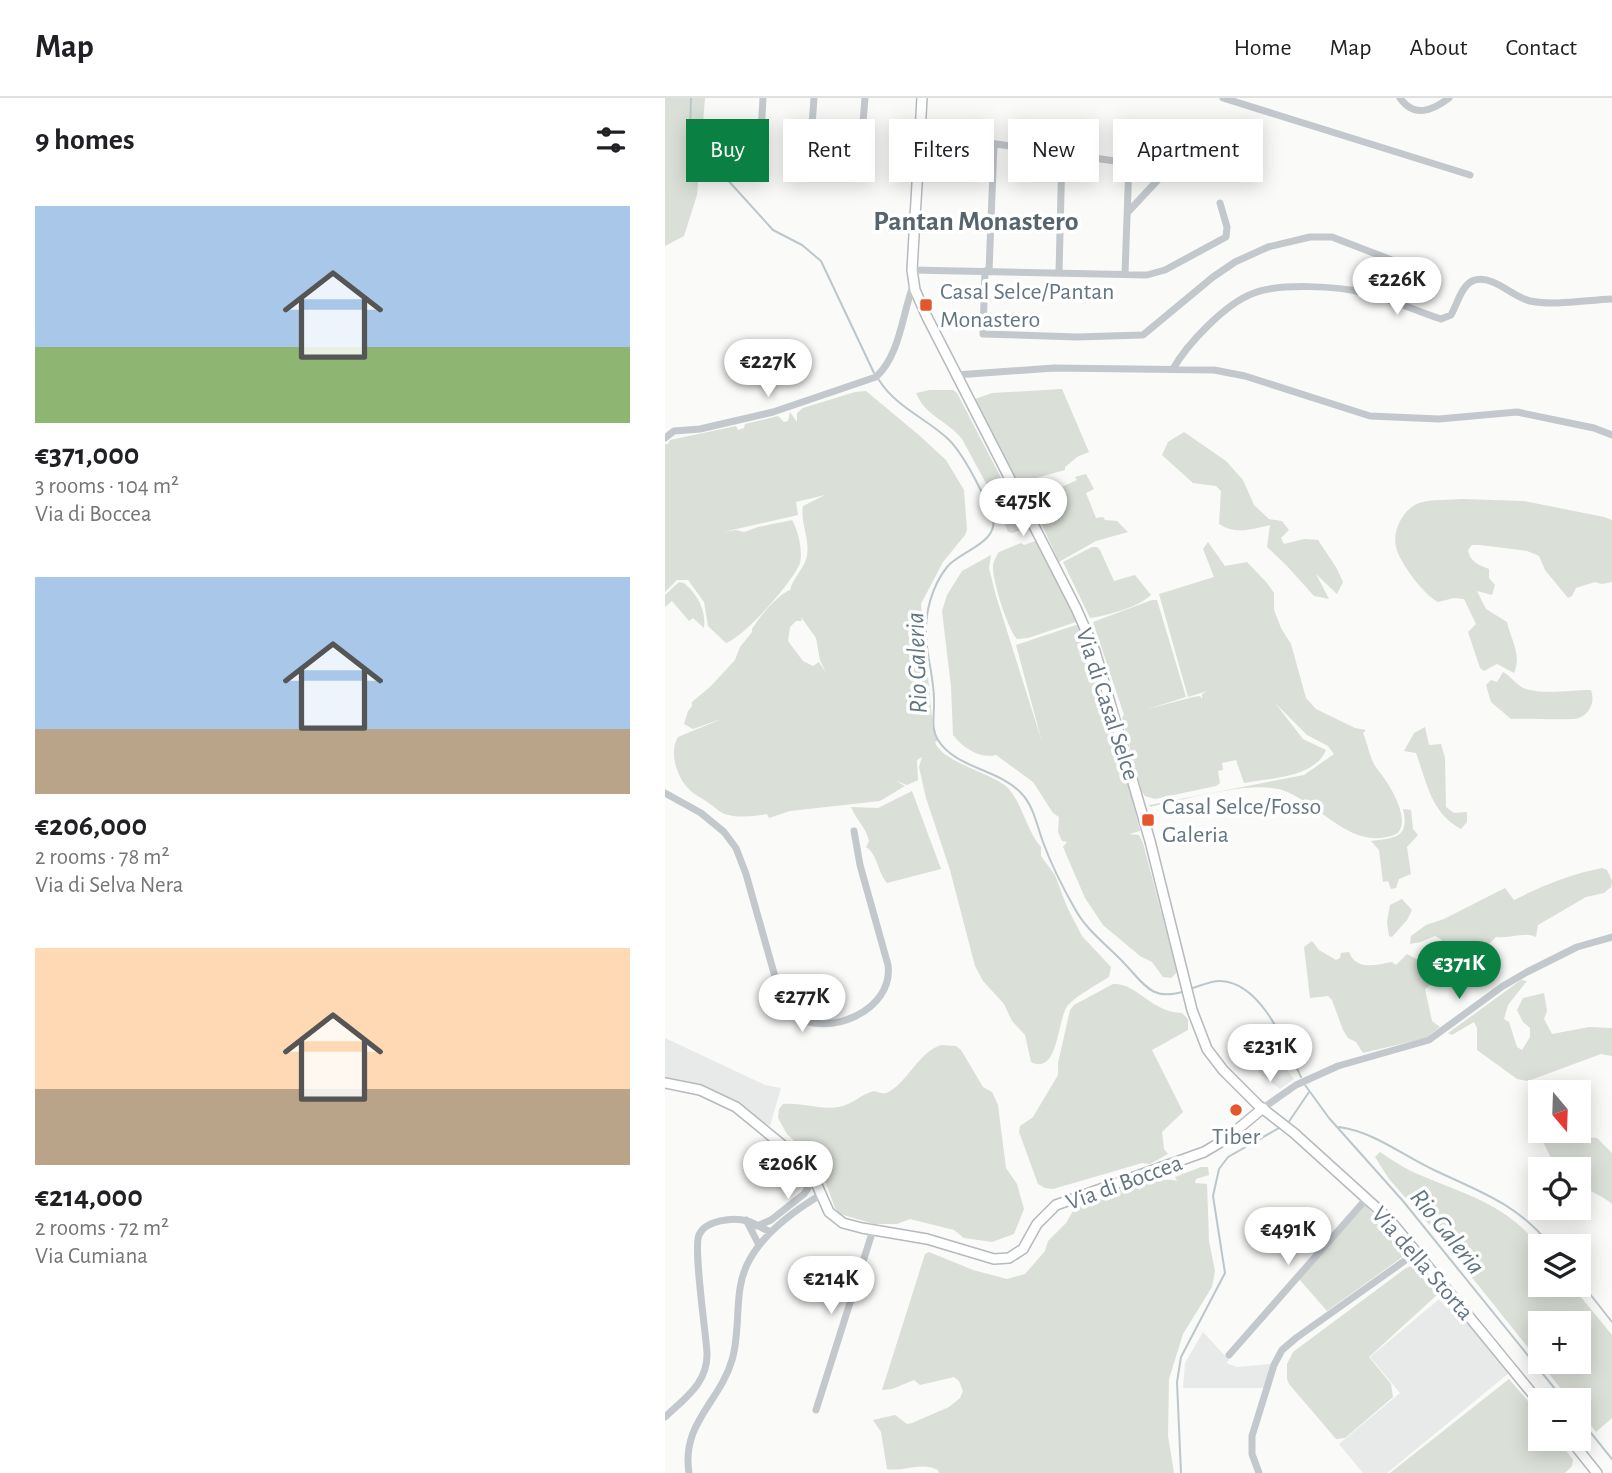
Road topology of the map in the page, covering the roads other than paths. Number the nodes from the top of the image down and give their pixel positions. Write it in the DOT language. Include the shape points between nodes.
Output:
graph roads {
  1 [pos="763,98"];
  2 [pos="814,98"];
  3 [pos="865,98"];
  4 [pos="922,98"];
  5 [pos="1223,98"];
  6 [pos="1400,98"];
  7 [pos="1449,98"];
  8 [pos="762,119"];
  9 [pos="812,119"];
  10 [pos="863,119"];
  11 [pos="920,119"];
  12 [pos="994,144"];
  13 [pos="1008,146"];
  14 [pos="1099,159"];
  15 [pos="1470,175"];
  16 [pos="916,182"];
  17 [pos="992,182"];
  18 [pos="1061,182"];
  19 [pos="1156,182"];
  20 [pos="1220,203"];
  21 [pos="1128,213"];
  22 [pos="1415,269"];
  23 [pos="912,270"];
  24 [pos="987,271"];
  25 [pos="1059,272"];
  26 [pos="1125,274"];
  27 [pos="914,285"];
  28 [pos="1612,299"];
  29 [pos="1173,369"];
  30 [pos="955,375"];
  31 [pos="665,426"];
  32 [pos="674,431"];
  33 [pos="1612,435"];
  34 [pos="665,438"];
  35 [pos="665,793"];
  36 [pos="854,831"];
  37 [pos="1612,937"];
  38 [pos="665,1083"];
  39 [pos="1263,1108"];
  40 [pos="772,1137"];
  41 [pos="822,1194"];
  42 [pos="1367,1198"];
  43 [pos="746,1220"];
  44 [pos="757,1226"];
  45 [pos="873,1230"];
  46 [pos="771,1232"];
  47 [pos="759,1245"];
  48 [pos="1417,1252"];
  49 [pos="1229,1355"];
  50 [pos="1529,1388"];
  51 [pos="665,1404"];
  52 [pos="673,1409"];
  53 [pos="816,1410"];
  54 [pos="665,1416"];
  55 [pos="1579,1451"];
  56 [pos="686,1471"];
  57 [pos="1259,1473"];
  58 [pos="1597,1473"];
  1 -- 8 [label="street"];
  2 -- 9 [label="street"];
  3 -- 10 [label="street"];
  4 -- 11 [label="main road, Via di Casal Selce"];
  5 -- 15 [label="street"];
  6 -- 7 [label="street" via="1408,108 1419,111"];
  12 -- 13 [label="street"];
  14 -- 21 [label="street" via="1129,163"];
  16 -- 23 [label="main road, Via di Casal Selce"];
  17 -- 24 [label="street"];
  18 -- 25 [label="street"];
  19 -- 21 [label="street"];
  20 -- 26 [label="street" via="1226,237 1159,273"];
  21 -- 26 [label="street"];
  22 -- 24 [label="street" via="1332,237 1301,239 1235,262 1145,334 1084,337 983,334"];
  23 -- 24 [label="street"];
  23 -- 27 [label="main road, Via di Casal Selce"];
  24 -- 25 [label="street"];
  25 -- 26 [label="street"];
  27 -- 30 [label="main road, Via di Casal Selce"];
  27 -- 32 [label="street" via="886,365 877,376 773,412"];
  28 -- 29 [label="street" via="1537,302 1479,279 1468,284 1451,315 1441,319 1344,288 1264,290 1230,307"];
  29 -- 30 [label="street" via="1054,368"];
  29 -- 33 [label="street" via="1245,376 1370,416 1439,419 1517,412"];
  30 -- 39 [label="main road, Via di Casal Selce" via="1095,651 1204,1043 1218,1065"];
  31 -- 32 [label="street"];
  32 -- 34 [label="street"];
  35 -- 36 [label="street" via="701,813 731,839 746,874 781,998 793,1014 813,1023 865,1011 880,999 888,982 888,965"];
  37 -- 39 [label="street, Via di Boccea" via="1577,947 1527,972 1429,1040 1361,1058 1309,1079"];
  38 -- 40 [label="main road, Via di Boccea" via="724,1099"];
  39 -- 42 [label="main road, Via della Storta"];
  39 -- 45 [label="main road, Via di Boccea" via="1203,1152 1056,1205 1037,1224 1023,1249 1006,1259"];
  40 -- 41 [label="main road, Via di Boccea" via="809,1167"];
  40 -- 44 [label="street" via="804,1174 808,1188 771,1220"];
  41 -- 45 [label="main road, Via di Boccea" via="829,1212 839,1221"];
  41 -- 46 [label="street"];
  42 -- 48 [label="main road, Via della Storta"];
  42 -- 49 [label="street"];
  43 -- 44 [label="street"];
  43 -- 47 [label="street"];
  43 -- 52 [label="street" via="717,1222 699,1235 708,1363 700,1382"];
  44 -- 46 [label="street"];
  45 -- 53 [label="street"];
  46 -- 47 [label="street"];
  47 -- 56 [label="street" via="742,1281 732,1359 692,1433"];
  48 -- 50 [label="main road, Via della Storta"];
  48 -- 57 [label="street" via="1280,1353 1252,1441"];
  51 -- 52 [label="street"];
  52 -- 54 [label="street"];
  55 -- 58 [label="main road"];
}
